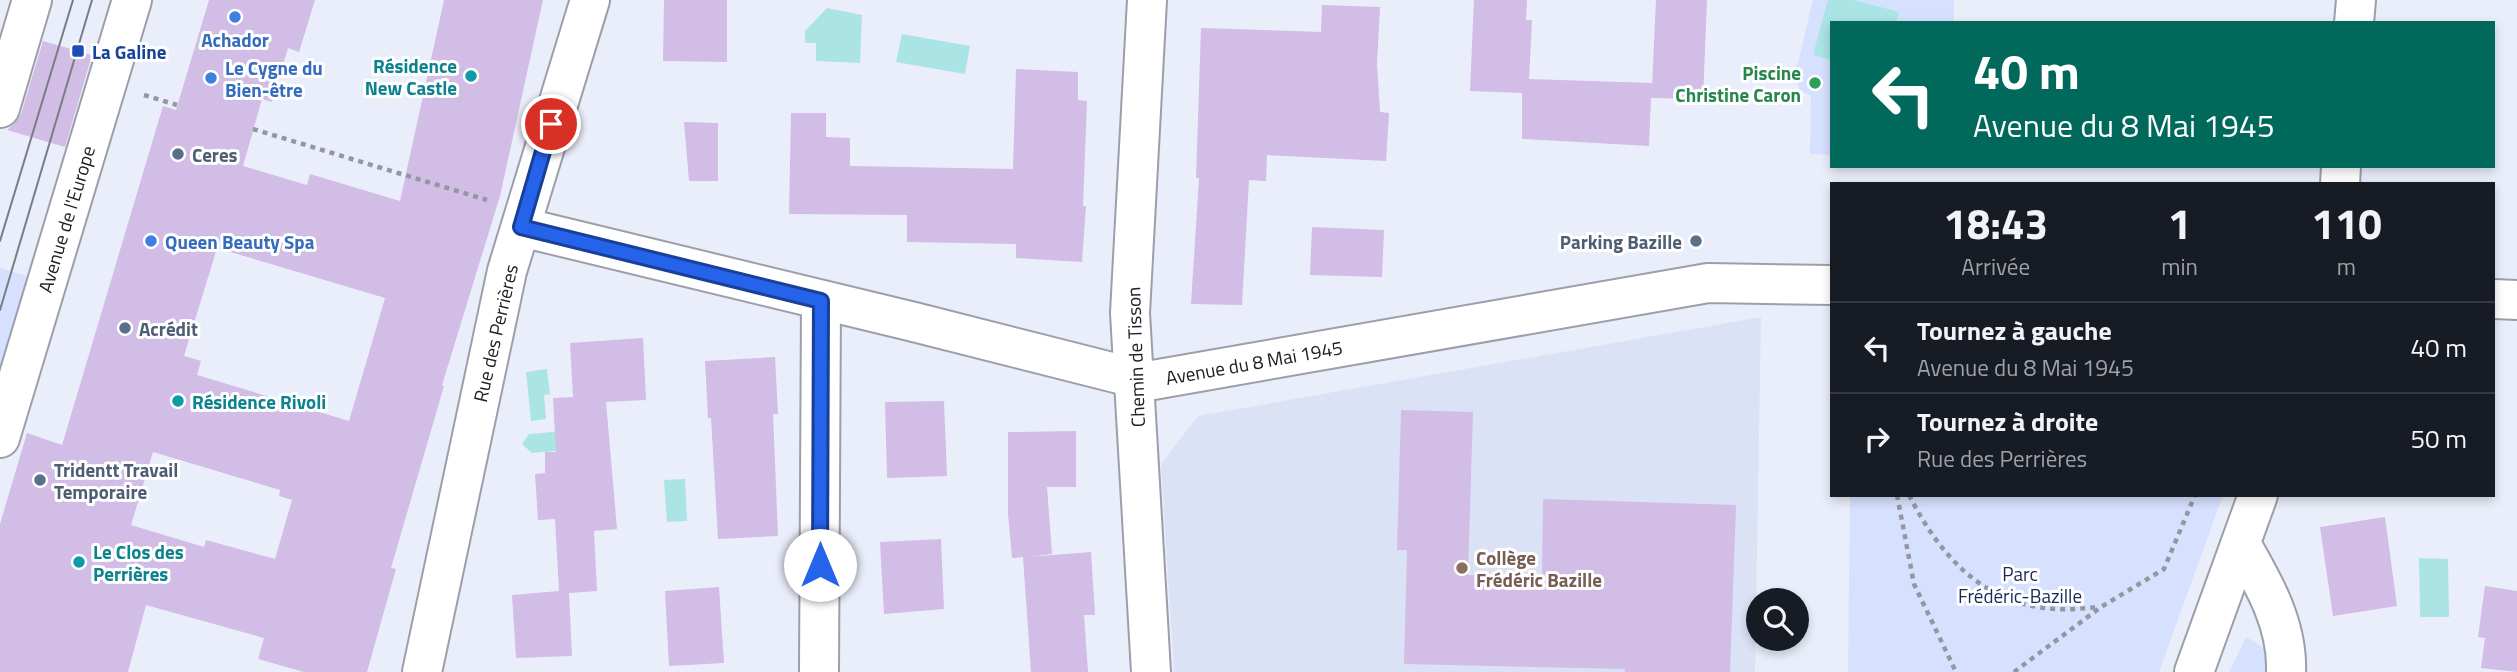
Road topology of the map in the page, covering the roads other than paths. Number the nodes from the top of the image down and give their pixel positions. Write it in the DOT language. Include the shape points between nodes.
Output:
graph roads {
  1 [pos="32,0"];
  2 [pos="132,0"];
  3 [pos="590,0"];
  4 [pos="1147,0"];
  5 [pos="2356,0"];
  6 [pos="2354,21"];
  7 [pos="0,108"];
  8 [pos="522,219"];
  9 [pos="1830,285"];
  10 [pos="2495,299"];
  11 [pos="2517,300"];
  12 [pos="821,301"];
  13 [pos="1135,378"];
  14 [pos="0,438"];
  15 [pos="2257,497"];
  16 [pos="2241,544"];
  17 [pos="422,672"];
  18 [pos="819,672"];
  19 [pos="1151,672"];
  20 [pos="2194,672"];
  21 [pos="2286,672"];
  1 -- 7 [label="street"];
  2 -- 14 [label="street, Avenue de l'Europe"];
  3 -- 8 [label="street, Rue des Perrières"];
  4 -- 13 [label="street, Chemin de Tisson" via="1130,313"];
  5 -- 6 [label="street"];
  8 -- 12 [label="street, Avenue du 8 Mai 1945"];
  8 -- 17 [label="street, Rue des Perrières"];
  9 -- 13 [label="street, Avenue du 8 Mai 1945" via="1707,283 1153,380"];
  10 -- 11 [label="street"];
  12 -- 13 [label="street, Avenue du 8 Mai 1945"];
  12 -- 18 [label="street"];
  13 -- 19 [label="street, Chemin de Tisson"];
  15 -- 16 [label="street"];
  16 -- 20 [label="street"];
  16 -- 21 [label="street" via="2282,628"];
}
